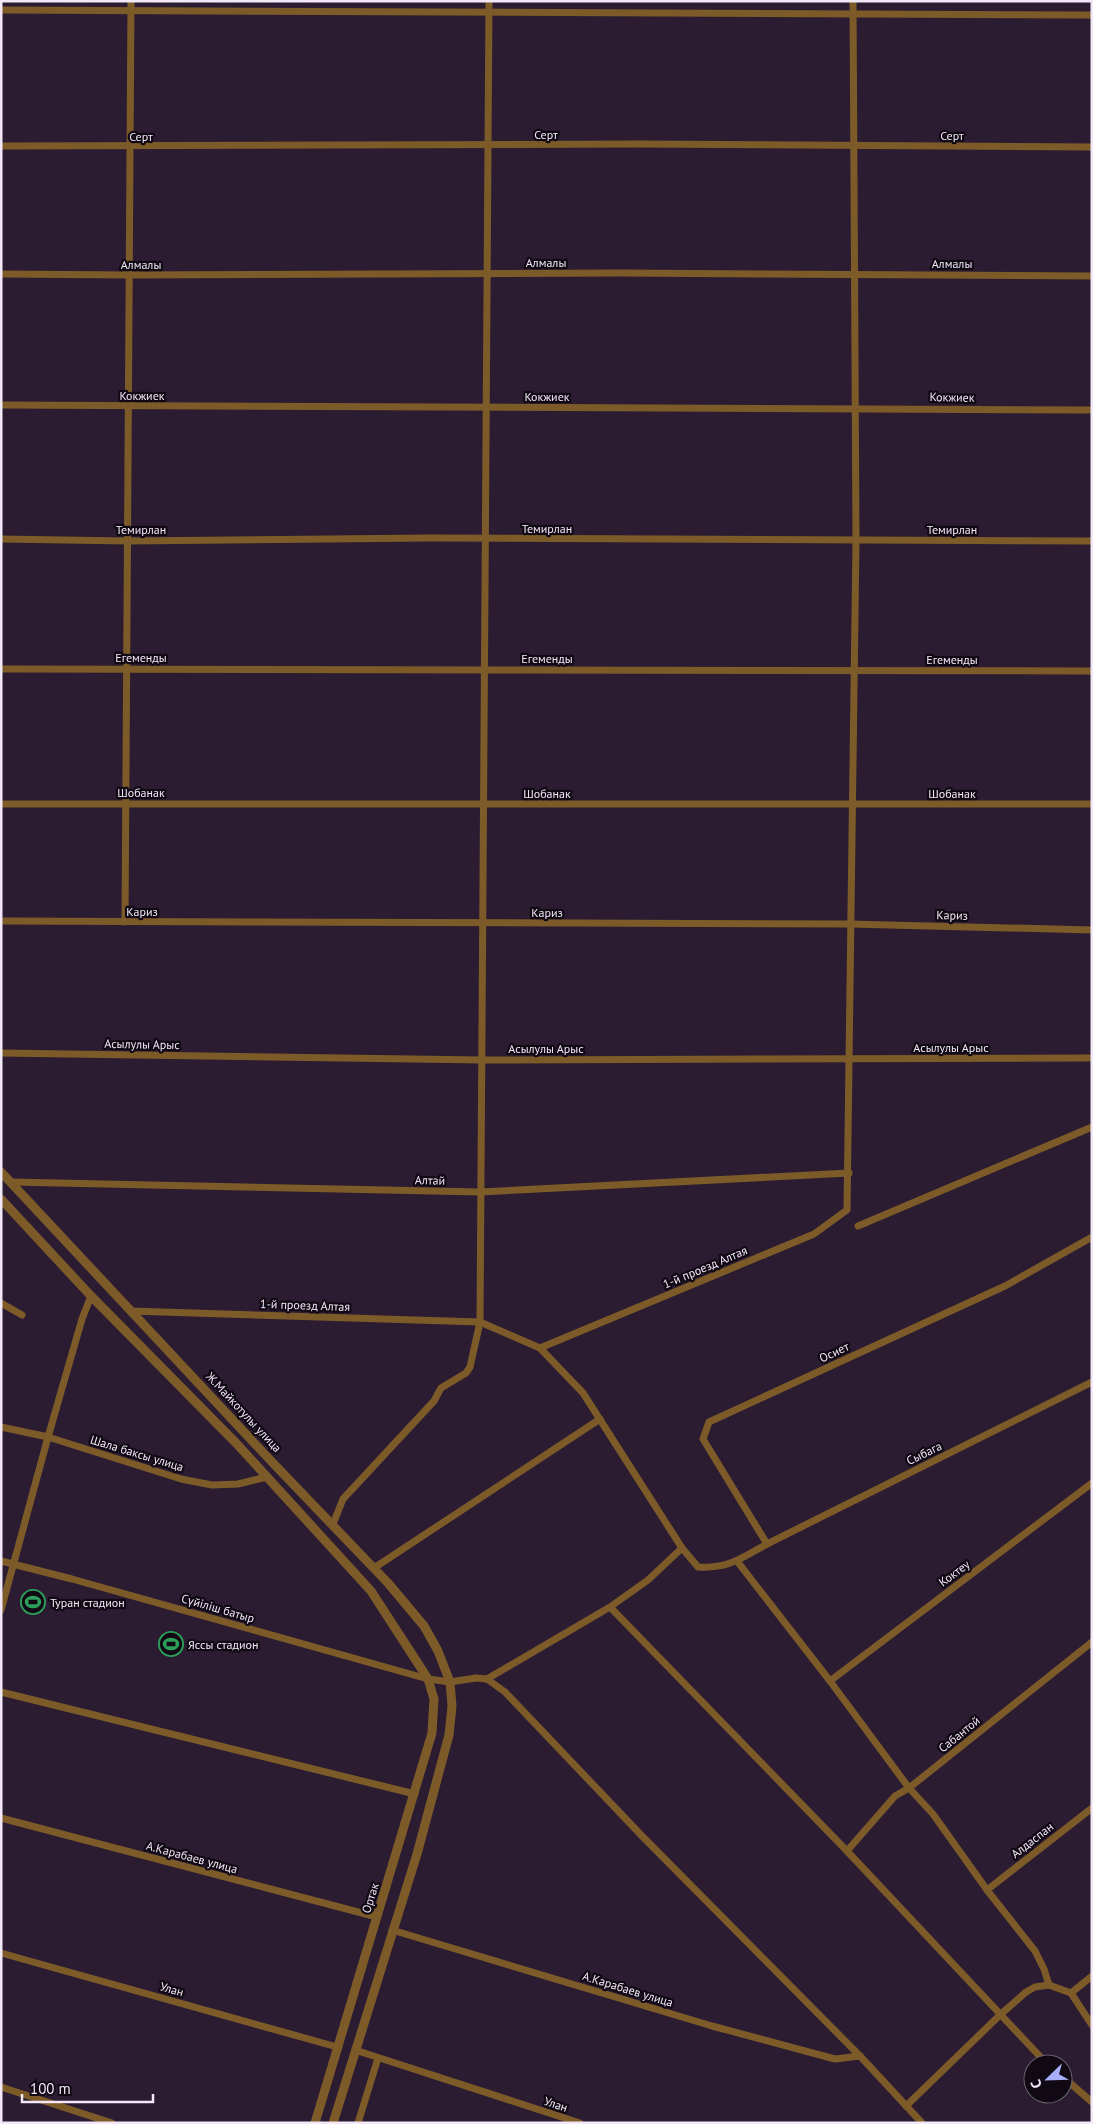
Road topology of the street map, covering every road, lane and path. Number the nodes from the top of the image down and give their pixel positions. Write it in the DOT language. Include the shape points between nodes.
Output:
graph roads {
  1 [pos="131,1"];
  2 [pos="489,1"];
  3 [pos="853,1"];
  4 [pos="1,10"];
  5 [pos="131,10"];
  6 [pos="489,12"];
  7 [pos="853,14"];
  8 [pos="1092,15"];
  9 [pos="488,145"];
  10 [pos="1,146"];
  11 [pos="854,146"];
  12 [pos="131,147"];
  13 [pos="1092,147"];
  14 [pos="487,273"];
  15 [pos="1,274"];
  16 [pos="854,274"];
  17 [pos="130,275"];
  18 [pos="1092,276"];
  19 [pos="1,405"];
  20 [pos="129,406"];
  21 [pos="487,407"];
  22 [pos="855,408"];
  23 [pos="1092,410"];
  24 [pos="1,539"];
  25 [pos="486,539"];
  26 [pos="856,540"];
  27 [pos="128,541"];
  28 [pos="1092,541"];
  29 [pos="126,668"];
  30 [pos="1,669"];
  31 [pos="485,669"];
  32 [pos="854,670"];
  33 [pos="1092,671"];
  34 [pos="1,804"];
  35 [pos="126,804"];
  36 [pos="484,804"];
  37 [pos="851,804"];
  38 [pos="1092,804"];
  39 [pos="1,921"];
  40 [pos="125,922"];
  41 [pos="483,923"];
  42 [pos="850,924"];
  43 [pos="1092,930"];
  44 [pos="1,1053"];
  45 [pos="850,1058"];
  46 [pos="1092,1058"];
  47 [pos="482,1060"];
  48 [pos="1092,1126"];
  49 [pos="1,1172"];
  50 [pos="849,1173"];
  51 [pos="11,1182"];
  52 [pos="480,1192"];
  53 [pos="1,1199"];
  54 [pos="858,1226"];
  55 [pos="1092,1237"];
  56 [pos="92,1296"];
  57 [pos="1,1303"];
  58 [pos="130,1311"];
  59 [pos="22,1315"];
  60 [pos="480,1322"];
  61 [pos="540,1348"];
  62 [pos="186,1369"];
  63 [pos="175,1380"];
  64 [pos="1092,1382"];
  65 [pos="600,1418"];
  66 [pos="1,1427"];
  67 [pos="48,1437"];
  68 [pos="267,1477"];
  69 [pos="1092,1483"];
  70 [pos="332,1524"];
  71 [pos="767,1544"];
  72 [pos="682,1548"];
  73 [pos="1,1561"];
  74 [pos="737,1561"];
  75 [pos="13,1564"];
  76 [pos="374,1568"];
  77 [pos="610,1606"];
  78 [pos="1,1610"];
  79 [pos="1092,1642"];
  80 [pos="486,1679"];
  81 [pos="428,1680"];
  82 [pos="830,1681"];
  83 [pos="450,1682"];
  84 [pos="1,1692"];
  85 [pos="909,1788"];
  86 [pos="414,1794"];
  87 [pos="1092,1808"];
  88 [pos="1,1818"];
  89 [pos="847,1851"];
  90 [pos="987,1890"];
  91 [pos="377,1917"];
  92 [pos="392,1930"];
  93 [pos="1,1953"];
  94 [pos="1092,1976"];
  95 [pos="1049,1985"];
  96 [pos="1070,1993"];
  97 [pos="1001,2014"];
  98 [pos="1092,2025"];
  99 [pos="338,2047"];
  100 [pos="355,2050"];
  101 [pos="1036,2054"];
  102 [pos="860,2056"];
  103 [pos="378,2058"];
  104 [pos="1073,2086"];
  105 [pos="1,2087"];
  106 [pos="1092,2102"];
  107 [pos="906,2106"];
  108 [pos="112,2123"];
  109 [pos="315,2123"];
  110 [pos="333,2123"];
  111 [pos="358,2123"];
  112 [pos="580,2123"];
  113 [pos="922,2123"];
  1 -- 5 [label="street"];
  2 -- 6 [label="street"];
  3 -- 7 [label="street"];
  4 -- 5 [label="street"];
  5 -- 6 [label="street"];
  5 -- 12 [label="street"];
  6 -- 7 [label="street"];
  6 -- 9 [label="street"];
  7 -- 8 [label="street"];
  7 -- 11 [label="street"];
  9 -- 11 [label="street, Серт"];
  9 -- 12 [label="street, Серт"];
  9 -- 14 [label="street"];
  10 -- 12 [label="street, Серт"];
  11 -- 13 [label="street, Серт"];
  11 -- 16 [label="street"];
  12 -- 17 [label="street"];
  14 -- 16 [label="street, Алмалы"];
  14 -- 17 [label="street, Алмалы"];
  14 -- 21 [label="street"];
  15 -- 17 [label="street, Алмалы"];
  16 -- 18 [label="street, Алмалы"];
  16 -- 22 [label="street"];
  17 -- 20 [label="street"];
  19 -- 20 [label="street, Кокжиек"];
  20 -- 21 [label="street, Кокжиек"];
  20 -- 27 [label="street"];
  21 -- 22 [label="street, Кокжиек"];
  21 -- 25 [label="street"];
  22 -- 23 [label="street, Кокжиек"];
  22 -- 26 [label="street"];
  24 -- 27 [label="street, Темирлан"];
  25 -- 26 [label="street, Темирлан"];
  25 -- 27 [label="street, Темирлан"];
  25 -- 31 [label="street"];
  26 -- 28 [label="street, Темирлан"];
  26 -- 32 [label="street"];
  27 -- 29 [label="street"];
  29 -- 30 [label="street, Егеменды"];
  29 -- 31 [label="street, Егеменды"];
  29 -- 35 [label="street"];
  31 -- 32 [label="street, Егеменды"];
  31 -- 36 [label="street"];
  32 -- 33 [label="street, Егеменды"];
  32 -- 37 [label="street"];
  34 -- 35 [label="street, Шобанак"];
  35 -- 36 [label="street, Шобанак"];
  35 -- 40 [label="street"];
  36 -- 37 [label="street, Шобанак"];
  36 -- 41 [label="street"];
  37 -- 38 [label="street, Шобанак"];
  37 -- 42 [label="street"];
  39 -- 40 [label="street, Кариз"];
  40 -- 41 [label="street, Кариз"];
  41 -- 42 [label="street, Кариз"];
  41 -- 47 [label="street"];
  42 -- 43 [label="street, Кариз"];
  42 -- 45 [label="street"];
  44 -- 47 [label="street, Асылулы Арыс"];
  45 -- 46 [label="street, Асылулы Арыс"];
  45 -- 47 [label="street, Асылулы Арыс"];
  45 -- 50 [label="street"];
  47 -- 52 [label="street"];
  48 -- 54 [label="street"];
  49 -- 51 [label="street, Ж.Майкотулы улица"];
  50 -- 52 [label="street, Алтай"];
  50 -- 61 [label="street, 1-й проезд Алтая" via="847,1210 814,1234"];
  51 -- 52 [label="street, Алтай"];
  51 -- 58 [label="street, Ж.Майкотулы улица"];
  52 -- 60 [label="street"];
  53 -- 56 [label="street"];
  55 -- 71 [label="street, Осиет" via="1005,1286 709,1422 703,1439"];
  56 -- 63 [label="street"];
  56 -- 67 [label="street" via="82,1319"];
  57 -- 59 [label="street"];
  58 -- 60 [label="street, 1-й проезд Алтая"];
  58 -- 62 [label="street, Ж.Майкотулы улица"];
  60 -- 61 [label="street"];
  60 -- 70 [label="street" via="466,1373 441,1388 434,1401 343,1499"];
  61 -- 65 [label="street" via="583,1393"];
  62 -- 63 [label="street"];
  62 -- 70 [label="street, Ж.Майкотулы улица"];
  63 -- 68 [label="street"];
  64 -- 71 [label="street, Сыбага"];
  65 -- 72 [label="street"];
  65 -- 76 [label="street"];
  66 -- 67 [label="street, Шала баксы улица"];
  67 -- 68 [label="street, Шала баксы улица" via="181,1479 212,1485 238,1484"];
  67 -- 75 [label="street"];
  68 -- 81 [label="street" via="371,1591"];
  69 -- 82 [label="street, Коктеу"];
  70 -- 76 [label="street, Ж.Майкотулы улица"];
  71 -- 74 [label="street, Сыбага"];
  72 -- 74 [label="street, Сыбага" via="698,1567 716,1568"];
  72 -- 77 [label="street" via="648,1580"];
  73 -- 75 [label="street, Сүйіліш батыр"];
  74 -- 82 [label="street"];
  75 -- 78 [label="street"];
  75 -- 81 [label="street, Сүйіліш батыр"];
  76 -- 83 [label="street, Ж.Майкотулы улица" via="424,1626 438,1650"];
  77 -- 80 [label="street"];
  77 -- 89 [label="street"];
  79 -- 85 [label="street, Сабантой"];
  80 -- 83 [label="street, Сүйіліш батыр"];
  80 -- 102 [label="street" via="505,1692 635,1829"];
  81 -- 83 [label="street, Сүйіліш батыр"];
  81 -- 86 [label="street, Ортак" via="434,1699 432,1733"];
  82 -- 85 [label="street"];
  83 -- 92 [label="street" via="449,1735 417,1854"];
  84 -- 86 [label="street"];
  85 -- 89 [label="street, Сабантой" via="895,1796"];
  85 -- 90 [label="street" via="934,1814"];
  86 -- 91 [label="street, Ортак"];
  87 -- 90 [label="street, Алдаспан"];
  88 -- 91 [label="street, А.Карабаев улица"];
  89 -- 97 [label="street"];
  90 -- 95 [label="street" via="1035,1951"];
  91 -- 99 [label="street, Ортак"];
  92 -- 100 [label="street"];
  92 -- 102 [label="street, А.Карабаев улица" via="721,2029 835,2059"];
  93 -- 99 [label="street, Улан"];
  94 -- 96 [label="street"];
  95 -- 96 [label="street"];
  95 -- 97 [label="street" via="1026,1992"];
  96 -- 98 [label="street"];
  97 -- 101 [label="street"];
  97 -- 107 [label="street"];
  99 -- 109 [label="street, Ортак"];
  100 -- 103 [label="street, Улан"];
  100 -- 110 [label="street"];
  102 -- 107 [label="street"];
  103 -- 111 [label="street"];
  103 -- 112 [label="street, Улан"];
  104 -- 106 [label="street"];
  105 -- 108 [label="street"];
  107 -- 113 [label="street"];
}
